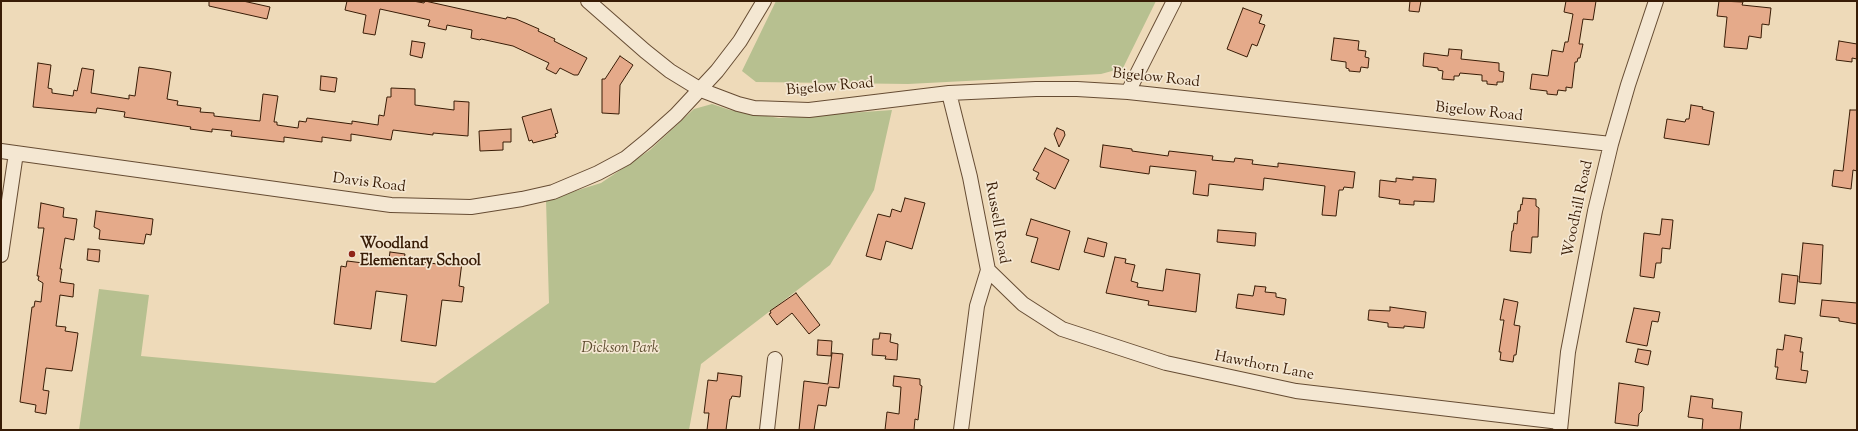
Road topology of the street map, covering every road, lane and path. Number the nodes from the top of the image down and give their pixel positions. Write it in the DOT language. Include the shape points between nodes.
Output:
graph roads {
  1 [pos="588,1"];
  2 [pos="764,1"];
  3 [pos="1174,1"];
  4 [pos="1656,1"];
  5 [pos="701,90"];
  6 [pos="1128,92"];
  7 [pos="949,93"];
  8 [pos="1611,144"];
  9 [pos="1,150"];
  10 [pos="16,153"];
  11 [pos="1,255"];
  12 [pos="988,270"];
  13 [pos="775,359"];
  14 [pos="1560,426"];
  15 [pos="767,430"];
  16 [pos="962,430"];
  1 -- 5 [label="street, Bigelow Road" via="670,71"];
  2 -- 5 [label="street, Davis Road" via="740,42"];
  3 -- 6 [label="street"];
  4 -- 8 [label="street, Woodhill Road"];
  5 -- 7 [label="street, Bigelow Road" via="738,104 778,110 809,110"];
  5 -- 10 [label="street, Davis Road" via="626,158 598,173 552,192 471,207 391,205"];
  6 -- 7 [label="street, Bigelow Road" via="1036,89"];
  6 -- 8 [label="street, Bigelow Road"];
  7 -- 12 [label="street, Russell Road" via="970,177"];
  8 -- 14 [label="street, Woodhill Road" via="1585,259 1568,352"];
  9 -- 10 [label="street, Davis Road"];
  10 -- 11 [label="street"];
  12 -- 14 [label="street, Hawthorn Lane" via="1023,304 1062,329 1166,363 1296,391"];
  12 -- 16 [label="street, Russell Road" via="977,306"];
  13 -- 15 [label="street"];
}
